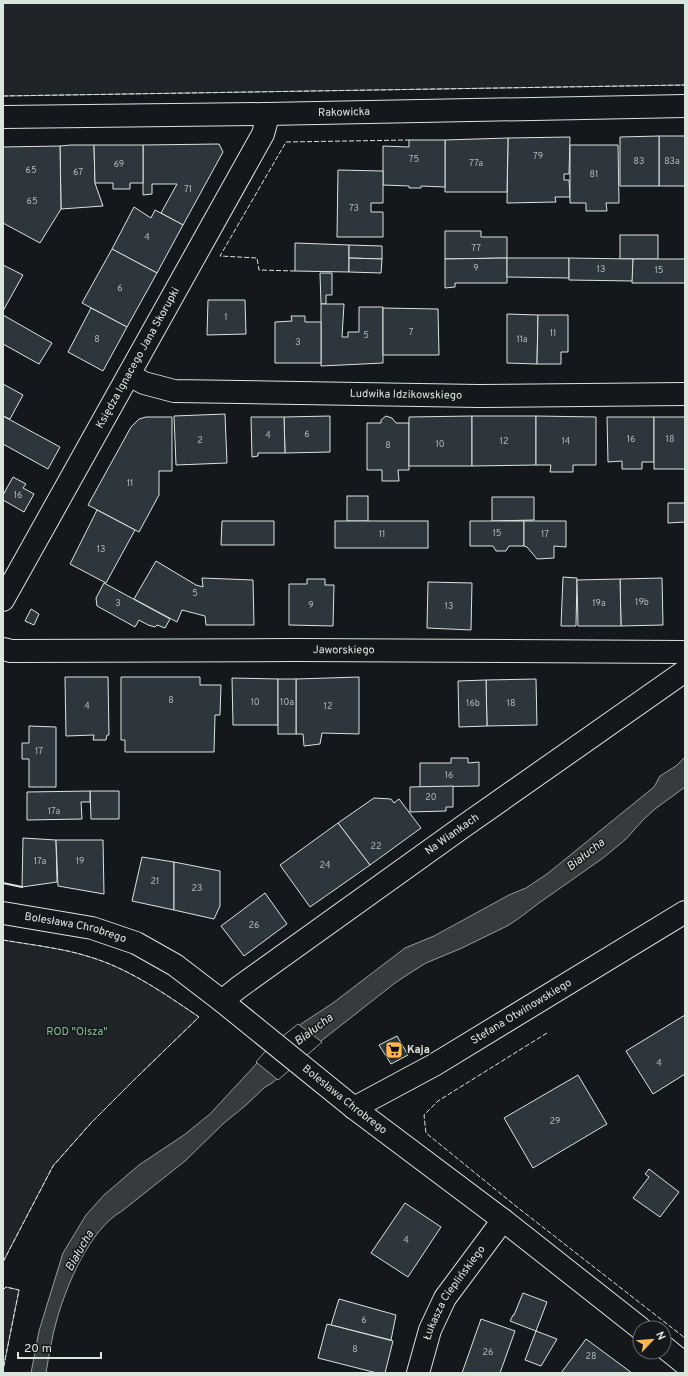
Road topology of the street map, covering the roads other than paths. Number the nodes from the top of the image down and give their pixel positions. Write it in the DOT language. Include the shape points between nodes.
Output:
graph roads {
  1 [pos="685,106"];
  2 [pos="266,114"];
  3 [pos="3,116"];
  4 [pos="129,375"];
  5 [pos="685,394"];
  6 [pos="3,600"];
  7 [pos="3,649"];
  8 [pos="685,652"];
  9 [pos="685,671"];
  10 [pos="3,912"];
  11 [pos="685,912"];
  12 [pos="230,1007"];
  13 [pos="354,1108"];
  14 [pos="503,1220"];
  15 [pos="632,1322"];
  16 [pos="672,1353"];
  17 [pos="685,1364"];
  18 [pos="418,1373"];
  1 -- 2 [label="street, Rakowicka"];
  2 -- 3 [label="street, Rakowicka"];
  2 -- 4 [label="street, Księdza Ignacego Jana Skorupki" via="263,134"];
  4 -- 5 [label="street, Ludwika Idzikowskiego" via="144,383 174,391 479,396"];
  4 -- 6 [label="street, Księdza Ignacego Jana Skorupki"];
  7 -- 8 [label="street, Jaworskiego"];
  9 -- 12 [label="street, Na Wiankach" via="238,988"];
  10 -- 12 [label="street, Bolesława Chrobrego" via="92,928 136,943 176,965"];
  11 -- 13 [label="street, Stefana Otwinowskiego" via="434,1065"];
  12 -- 13 [label="street, Bolesława Chrobrego"];
  13 -- 14 [label="street, Bolesława Chrobrego"];
  14 -- 15 [label="street, Bolesława Chrobrego"];
  14 -- 18 [label="street, Łukasza Cieplińskiego" via="446,1298 430,1330"];
  16 -- 17 [label="street"];
}
